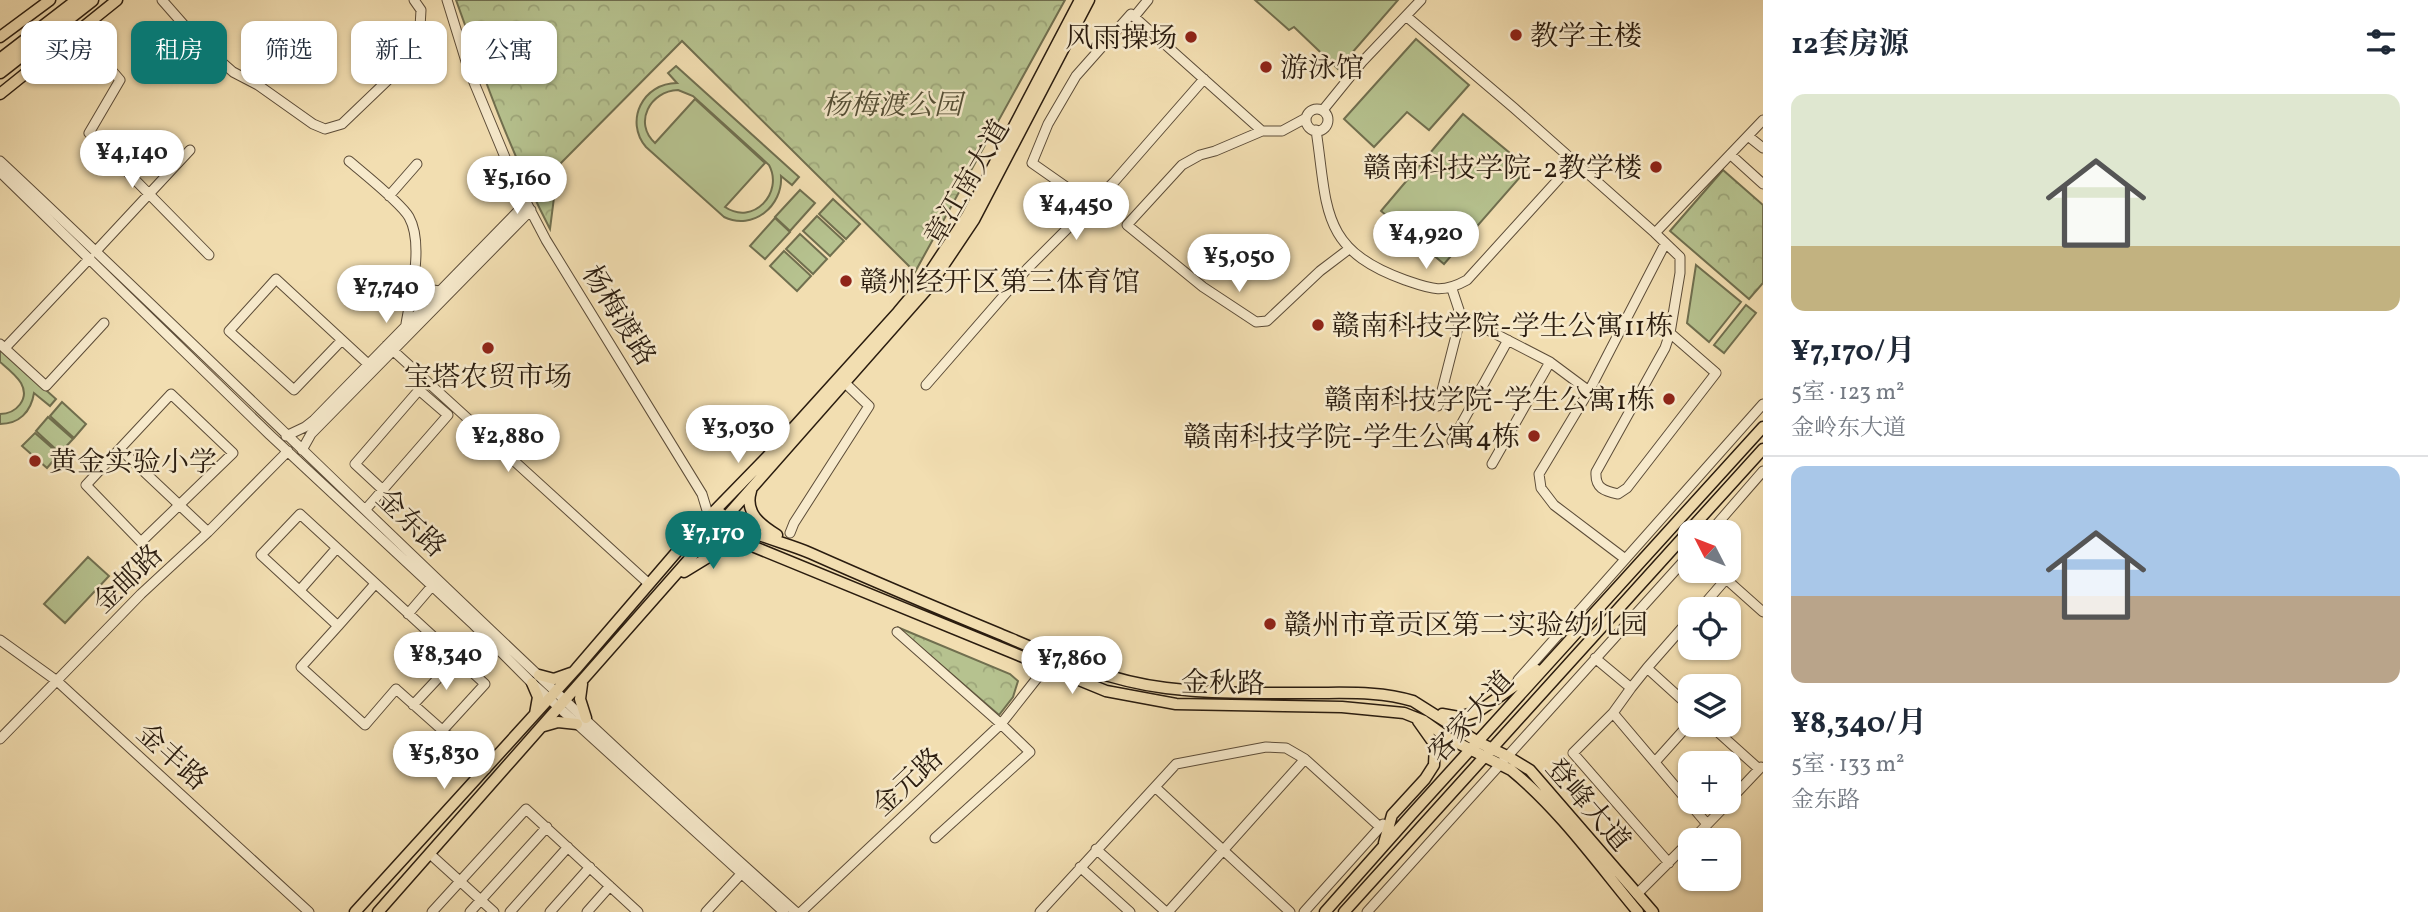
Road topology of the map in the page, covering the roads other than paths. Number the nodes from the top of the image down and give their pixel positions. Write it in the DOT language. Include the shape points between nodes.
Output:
graph roads {
  1 [pos="50,0"];
  2 [pos="78,0"];
  3 [pos="92,0"];
  4 [pos="117,0"];
  5 [pos="162,0"];
  6 [pos="414,0"];
  7 [pos="447,0"];
  8 [pos="1080,0"];
  9 [pos="1089,0"];
  10 [pos="1140,0"];
  11 [pos="1148,0"];
  12 [pos="1422,0"];
  13 [pos="1134,16"];
  14 [pos="1406,16"];
  15 [pos="0,37"];
  16 [pos="0,60"];
  17 [pos="0,72"];
  18 [pos="117,77"];
  19 [pos="1204,79"];
  20 [pos="0,94"];
  21 [pos="1323,110"];
  22 [pos="1307,118"];
  23 [pos="1763,120"];
  24 [pos="1316,130"];
  25 [pos="1262,131"];
  26 [pos="1748,136"];
  27 [pos="1763,148"];
  28 [pos="190,150"];
  29 [pos="1731,155"];
  30 [pos="0,161"];
  31 [pos="349,161"];
  32 [pos="1575,161"];
  33 [pos="417,164"];
  34 [pos="0,173"];
  35 [pos="1763,184"];
  36 [pos="148,194"];
  37 [pos="389,197"];
  38 [pos="1091,205"];
  39 [pos="529,206"];
  40 [pos="1655,233"];
  41 [pos="1665,244"];
  42 [pos="1349,249"];
  43 [pos="93,254"];
  44 [pos="947,254"];
  45 [pos="209,255"];
  46 [pos="414,276"];
  47 [pos="1452,289"];
  48 [pos="439,291"];
  49 [pos="1461,316"];
  50 [pos="104,323"];
  51 [pos="406,325"];
  52 [pos="1670,333"];
  53 [pos="342,340"];
  54 [pos="1508,340"];
  55 [pos="3,346"];
  56 [pos="390,348"];
  57 [pos="1550,362"];
  58 [pos="368,364"];
  59 [pos="843,380"];
  60 [pos="926,385"];
  61 [pos="1589,391"];
  62 [pos="1763,404"];
  63 [pos="1438,406"];
  64 [pos="1763,427"];
  65 [pos="286,436"];
  66 [pos="1452,441"];
  67 [pos="120,449"];
  68 [pos="1763,449"];
  69 [pos="302,450"];
  70 [pos="288,451"];
  71 [pos="1492,464"];
  72 [pos="1763,471"];
  73 [pos="753,487"];
  74 [pos="383,490"];
  75 [pos="180,505"];
  76 [pos="366,509"];
  77 [pos="717,517"];
  78 [pos="1720,520"];
  79 [pos="208,532"];
  80 [pos="790,533"];
  81 [pos="752,546"];
  82 [pos="798,548"];
  83 [pos="336,549"];
  84 [pos="1624,558"];
  85 [pos="1678,567"];
  86 [pos="670,581"];
  87 [pos="648,583"];
  88 [pos="375,584"];
  89 [pos="432,586"];
  90 [pos="300,590"];
  91 [pos="1710,597"];
  92 [pos="1763,612"];
  93 [pos="408,614"];
  94 [pos="338,626"];
  95 [pos="897,632"];
  96 [pos="1678,633"];
  97 [pos="0,640"];
  98 [pos="457,658"];
  99 [pos="1595,658"];
  100 [pos="1550,660"];
  101 [pos="1647,668"];
  102 [pos="576,669"];
  103 [pos="1038,677"];
  104 [pos="536,679"];
  105 [pos="57,681"];
  106 [pos="583,682"];
  107 [pos="1510,688"];
  108 [pos="1630,688"];
  109 [pos="553,695"];
  110 [pos="1678,696"];
  111 [pos="563,704"];
  112 [pos="414,705"];
  113 [pos="1428,710"];
  114 [pos="1613,713"];
  115 [pos="535,715"];
  116 [pos="1414,716"];
  117 [pos="582,721"];
  118 [pos="1002,724"];
  119 [pos="544,726"];
  120 [pos="442,731"];
  121 [pos="1678,736"];
  122 [pos="1725,737"];
  123 [pos="0,739"];
  124 [pos="1474,746"];
  125 [pos="1489,753"];
  126 [pos="1305,759"];
  127 [pos="1503,760"];
  128 [pos="1654,762"];
  129 [pos="1761,767"];
  130 [pos="486,769"];
  131 [pos="1155,787"];
  132 [pos="1741,788"];
  133 [pos="1717,814"];
  134 [pos="1392,815"];
  135 [pos="1707,824"];
  136 [pos="547,827"];
  137 [pos="1380,827"];
  138 [pos="1703,828"];
  139 [pos="935,838"];
  140 [pos="568,847"];
  141 [pos="1382,848"];
  142 [pos="1096,849"];
  143 [pos="1223,850"];
  144 [pos="430,853"];
  145 [pos="1678,854"];
  146 [pos="1669,863"];
  147 [pos="590,867"];
  148 [pos="1080,867"];
  149 [pos="741,874"];
  150 [pos="460,881"];
  151 [pos="610,886"];
  152 [pos="1637,894"];
  153 [pos="481,900"];
  154 [pos="633,910"];
  155 [pos="309,912"];
  156 [pos="355,912"];
  157 [pos="379,912"];
  158 [pos="432,912"];
  159 [pos="470,912"];
  160 [pos="494,912"];
  161 [pos="510,912"];
  162 [pos="550,912"];
  163 [pos="587,912"];
  164 [pos="706,912"];
  165 [pos="784,912"];
  166 [pos="798,912"];
  167 [pos="1040,912"];
  168 [pos="1130,912"];
  169 [pos="1167,912"];
  170 [pos="1290,912"];
  171 [pos="1304,912"];
  172 [pos="1325,912"];
  173 [pos="1344,912"];
  174 [pos="1367,912"];
  175 [pos="1639,912"];
  176 [pos="1653,912"];
  1 -- 15 [label="main road"];
  2 -- 16 [label="highway"];
  3 -- 17 [label="highway"];
  4 -- 20 [label="main road"];
  5 -- 6 [label="street" via="233,72 325,129 342,124 414,55 421,10"];
  7 -- 39 [label="street, 杨梅渡路" via="468,68"];
  8 -- 44 [label="main road, 章江南大道"];
  9 -- 44 [label="main road, 章江南大道" via="997,178"];
  10 -- 13 [label="street"];
  11 -- 13 [label="street"];
  12 -- 14 [label="street"];
  13 -- 19 [label="street"];
  13 -- 38 [label="street" via="1130,14 1076,76 1032,163"];
  14 -- 21 [label="street"];
  14 -- 32 [label="street"];
  18 -- 36 [label="street" via="120,80 89,133"];
  19 -- 25 [label="street"];
  19 -- 38 [label="street"];
  21 -- 22 [label="street" via="1314,110"];
  21 -- 24 [label="street" via="1327,123"];
  22 -- 24 [label="street"];
  22 -- 25 [label="street" via="1282,131"];
  23 -- 26 [label="street"];
  24 -- 42 [label="street" via="1324,202"];
  25 -- 42 [label="street" via="1182,165 1128,225 1203,287 1256,322 1267,321"];
  26 -- 27 [label="street"];
  26 -- 29 [label="street"];
  28 -- 36 [label="street"];
  29 -- 35 [label="street"];
  29 -- 40 [label="street"];
  30 -- 43 [label="street, 金东路"];
  31 -- 37 [label="street"];
  32 -- 40 [label="street"];
  32 -- 47 [label="street" via="1467,280"];
  33 -- 37 [label="street"];
  34 -- 43 [label="street, 金东路"];
  36 -- 43 [label="street"];
  36 -- 45 [label="street"];
  37 -- 46 [label="street" via="411,224"];
  38 -- 60 [label="street" via="1027,269"];
  39 -- 48 [label="street"];
  39 -- 56 [label="street"];
  39 -- 77 [label="street, 杨梅渡路"];
  40 -- 41 [label="street"];
  41 -- 52 [label="street" via="1680,257"];
  41 -- 61 [label="street"];
  42 -- 47 [label="street" via="1390,274 1436,289"];
  43 -- 55 [label="street"];
  43 -- 65 [label="street, 金东路"];
  43 -- 70 [label="street, 金东路"];
  44 -- 59 [label="main road, 章江南大道"];
  46 -- 48 [label="street" via="422,288"];
  46 -- 51 [label="street"];
  47 -- 49 [label="street"];
  48 -- 51 [label="street"];
  49 -- 54 [label="street"];
  49 -- 63 [label="street"];
  50 -- 55 [label="street" via="46,386"];
  51 -- 56 [label="street"];
  52 -- 52 [label="street" via="1716,373 1627,488 1618,494 1606,492 1596,481 1597,472"];
  53 -- 53 [label="street" via="275,279 229,331 293,390"];
  53 -- 58 [label="street"];
  54 -- 57 [label="street"];
  54 -- 66 [label="street"];
  56 -- 58 [label="street"];
  56 -- 69 [label="street" via="311,434"];
  56 -- 87 [label="street"];
  57 -- 61 [label="street"];
  57 -- 71 [label="street"];
  58 -- 65 [label="street" via="314,420"];
  59 -- 73 [label="main road, 章江南大道"];
  59 -- 77 [label="main road, 章江南大道"];
  59 -- 80 [label="street" via="869,406"];
  61 -- 84 [label="street" via="1539,474 1541,488 1554,505"];
  62 -- 84 [label="street"];
  64 -- 100 [label="main road, 客家大道"];
  65 -- 69 [label="street, 金东路"];
  67 -- 75 [label="street"];
  67 -- 75 [label="street" via="86,485 141,542"];
  67 -- 75 [label="street" via="171,394 180,402 233,453"];
  68 -- 125 [label="main road, 客家大道"];
  69 -- 76 [label="street, 金东路"];
  70 -- 79 [label="street, 金邮路"];
  70 -- 89 [label="street, 金东路"];
  72 -- 78 [label="street"];
  73 -- 77 [label="main road, 章江南大道"];
  73 -- 82 [label="main road" via="749,499 754,516"];
  74 -- 74 [label="street" via="448,415 419,390 355,464"];
  74 -- 76 [label="street"];
  75 -- 79 [label="street"];
  76 -- 104 [label="street, 金东路"];
  77 -- 81 [label="main road, 金秋路" via="731,537"];
  77 -- 82 [label="main road, 金秋路"];
  77 -- 86 [label="main road"];
  77 -- 87 [label="main road"];
  79 -- 105 [label="street, 金邮路"];
  81 -- 86 [label="main road" via="720,550"];
  81 -- 116 [label="main road, 金秋路" via="1106,691 1176,704 1342,707"];
  82 -- 113 [label="main road, 金秋路" via="1109,677 1179,690 1382,695 1413,701"];
  83 -- 88 [label="street"];
  83 -- 90 [label="street"];
  83 -- 90 [label="street" via="300,514 261,555"];
  84 -- 107 [label="street"];
  85 -- 99 [label="street"];
  86 -- 106 [label="main road"];
  87 -- 102 [label="main road"];
  88 -- 93 [label="street"];
  88 -- 94 [label="street"];
  89 -- 93 [label="street"];
  89 -- 104 [label="street, 金东路"];
  90 -- 94 [label="street"];
  91 -- 92 [label="street" via="1726,579"];
  93 -- 98 [label="street"];
  94 -- 112 [label="street" via="301,667 365,725 396,689"];
  95 -- 118 [label="street"];
  96 -- 101 [label="street"];
  97 -- 105 [label="street, 金丰路"];
  98 -- 112 [label="street"];
  98 -- 120 [label="street" via="485,684"];
  99 -- 108 [label="street"];
  99 -- 127 [label="street"];
  100 -- 107 [label="main road"];
  100 -- 124 [label="main road, 客家大道"];
  101 -- 108 [label="street"];
  101 -- 110 [label="street"];
  102 -- 104 [label="main road" via="560,678"];
  102 -- 109 [label="main road"];
  103 -- 118 [label="street, 金元路"];
  104 -- 109 [label="street, 金东路"];
  104 -- 115 [label="main road"];
  105 -- 123 [label="street, 金邮路"];
  105 -- 155 [label="street, 金丰路"];
  106 -- 111 [label="main road"];
  106 -- 117 [label="main road"];
  107 -- 113 [label="main road" via="1468,716"];
  108 -- 114 [label="street"];
  109 -- 111 [label="street, 金东路"];
  109 -- 115 [label="main road"];
  111 -- 117 [label="street, 金东路"];
  111 -- 119 [label="main road"];
  112 -- 120 [label="street"];
  113 -- 124 [label="main road, 金秋路"];
  114 -- 128 [label="street"];
  114 -- 146 [label="street" via="1573,753"];
  115 -- 130 [label="main road"];
  116 -- 124 [label="main road, 金秋路"];
  116 -- 134 [label="main road" via="1432,738 1434,765"];
  117 -- 119 [label="main road"];
  117 -- 149 [label="street, 金东路"];
  117 -- 166 [label="street, 金东路"];
  118 -- 139 [label="street" via="1030,752"];
  118 -- 166 [label="street, 金元路"];
  119 -- 144 [label="main road"];
  120 -- 130 [label="street"];
  121 -- 128 [label="street"];
  122 -- 129 [label="street"];
  124 -- 125 [label="main road, 登峰大道"];
  124 -- 141 [label="main road, 客家大道"];
  125 -- 127 [label="main road, 登峰大道"];
  125 -- 173 [label="main road, 客家大道"];
  126 -- 131 [label="street" via="1286,748 1266,747 1176,764"];
  126 -- 137 [label="street"];
  126 -- 143 [label="street"];
  127 -- 152 [label="main road, 登峰大道" via="1530,770"];
  127 -- 174 [label="street"];
  127 -- 175 [label="main road, 登峰大道" via="1543,798"];
  128 -- 135 [label="street"];
  129 -- 132 [label="street"];
  130 -- 156 [label="main road"];
  131 -- 142 [label="street"];
  131 -- 143 [label="street"];
  133 -- 135 [label="street"];
  134 -- 137 [label="street"];
  134 -- 141 [label="main road"];
  135 -- 138 [label="street"];
  136 -- 140 [label="street"];
  136 -- 150 [label="street" via="526,809"];
  136 -- 153 [label="street"];
  137 -- 171 [label="street"];
  140 -- 147 [label="street"];
  140 -- 161 [label="street"];
  141 -- 172 [label="main road, 客家大道"];
  142 -- 148 [label="street"];
  142 -- 169 [label="street"];
  143 -- 169 [label="street"];
  143 -- 170 [label="street"];
  144 -- 150 [label="street"];
  144 -- 157 [label="main road"];
  145 -- 146 [label="street"];
  146 -- 152 [label="street"];
  147 -- 151 [label="street"];
  147 -- 162 [label="street"];
  148 -- 167 [label="street"];
  148 -- 168 [label="street"];
  149 -- 164 [label="street"];
  149 -- 165 [label="street, 金东路"];
  150 -- 153 [label="street"];
  150 -- 158 [label="street"];
  151 -- 154 [label="street"];
  151 -- 163 [label="street"];
  152 -- 176 [label="main road, 登峰大道"];
  153 -- 159 [label="street"];
  153 -- 160 [label="street"];
}
